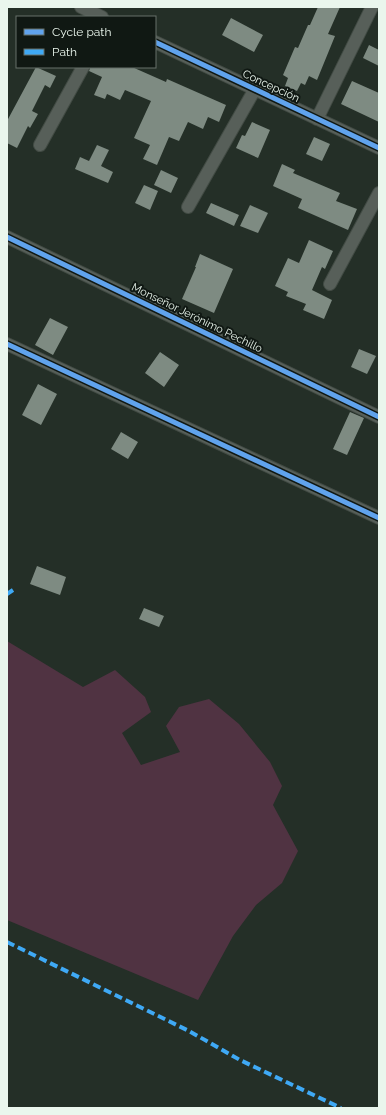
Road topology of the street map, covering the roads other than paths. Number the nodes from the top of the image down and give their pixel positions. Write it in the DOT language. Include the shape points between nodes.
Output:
graph roads {
  1 [pos="81,7"];
  2 [pos="372,7"];
  3 [pos="100,16"];
  4 [pos="156,42"];
  5 [pos="82,68"];
  6 [pos="255,89"];
  7 [pos="317,119"];
  8 [pos="40,145"];
  9 [pos="379,148"];
  10 [pos="379,193"];
  11 [pos="188,207"];
  12 [pos="7,237"];
  13 [pos="330,284"];
  14 [pos="7,344"];
  15 [pos="379,417"];
  16 [pos="379,518"];
  1 -- 3 [label="street"];
  2 -- 7 [label="street"];
  4 -- 6 [label="street, Concepción"];
  5 -- 8 [label="street"];
  6 -- 7 [label="street, Concepción"];
  6 -- 11 [label="street"];
  7 -- 9 [label="street, Concepción"];
  10 -- 13 [label="street"];
  12 -- 15 [label="street, Monseñor Jerónimo Pechillo"];
  14 -- 16 [label="street"];
}
